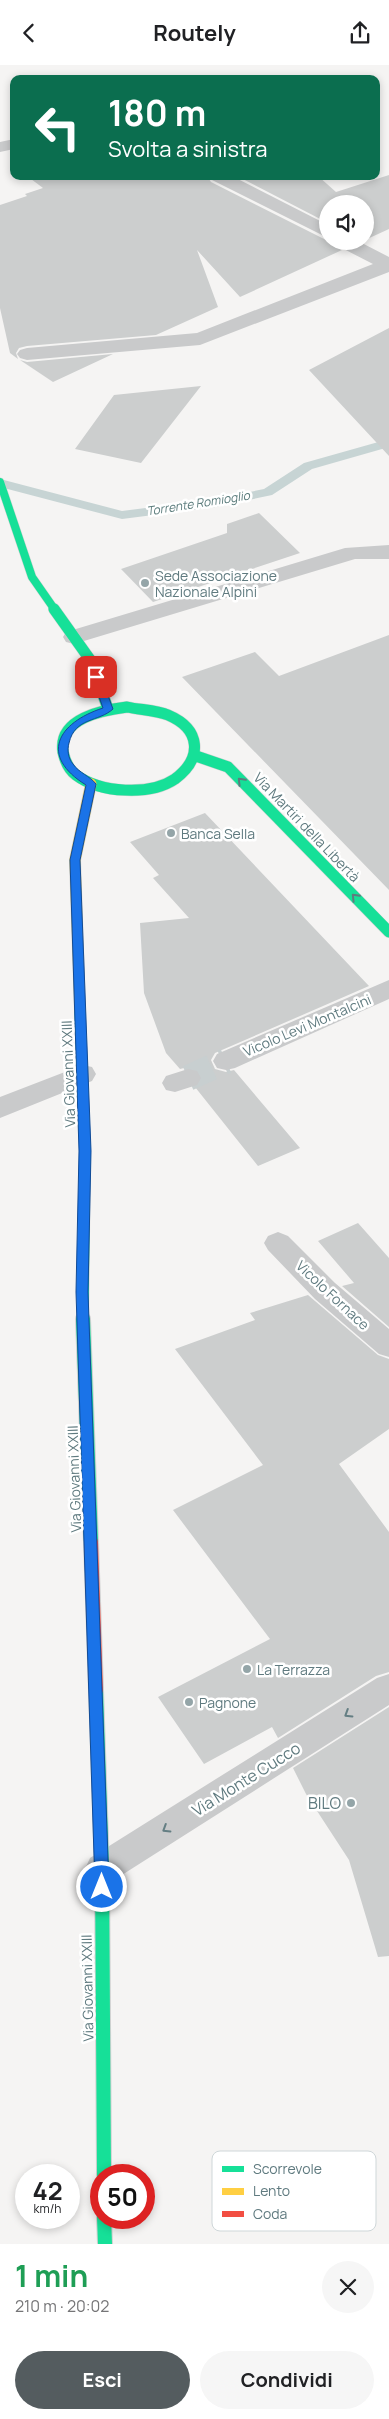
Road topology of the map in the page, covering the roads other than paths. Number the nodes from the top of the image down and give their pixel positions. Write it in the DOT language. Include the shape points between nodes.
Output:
graph roads {
  1 [pos="226,180"];
  2 [pos="319,228"];
  3 [pos="360,250"];
  4 [pos="389,265"];
  5 [pos="28,354"];
  6 [pos="0,482"];
  7 [pos="389,553"];
  8 [pos="74,637"];
  9 [pos="108,709"];
  10 [pos="196,755"];
  11 [pos="91,784"];
  12 [pos="389,932"];
  13 [pos="389,989"];
  14 [pos="226,1061"];
  15 [pos="83,1073"];
  16 [pos="0,1108"];
  17 [pos="278,1243"];
  18 [pos="389,1346"];
  19 [pos="389,1688"];
  20 [pos="102,1869"];
  21 [pos="104,2164"];
  22 [pos="104,2229"];
  23 [pos="105,2244"];
  1 -- 2 [label="street"];
  3 -- 4 [label="street"];
  4 -- 5 [label="street" via="200,339"];
  6 -- 8 [label="main road" via="32,577"];
  7 -- 8 [label="street" via="353,553"];
  8 -- 9 [label="main road" via="91,661"];
  9 -- 10 [label="main road" via="148,708 181,721 192,731 197,743"];
  9 -- 11 [label="main road" via="74,725 65,737 62,750 71,769"];
  10 -- 11 [label="main road" via="175,780 156,787 134,791"];
  12 -- 10 [label="main road, Via Martiri della Libertà, one-way" via="228,767"];
  11 -- 15 [label="main road, Via Giovanni XXIII" via="75,860"];
  13 -- 14 [label="street, Vicolo Levi Montalcini"];
  15 -- 16 [label="street"];
  15 -- 20 [label="main road, Via Giovanni XXIII" via="82,1292"];
  17 -- 18 [label="street, Vicolo Fornace" via="325,1291"];
  19 -- 20 [label="street, Via Monte Cucco, one-way"];
  20 -- 21 [label="main road, Via Giovanni XXIII"];
  22 -- 23 [label="main road"];
}
